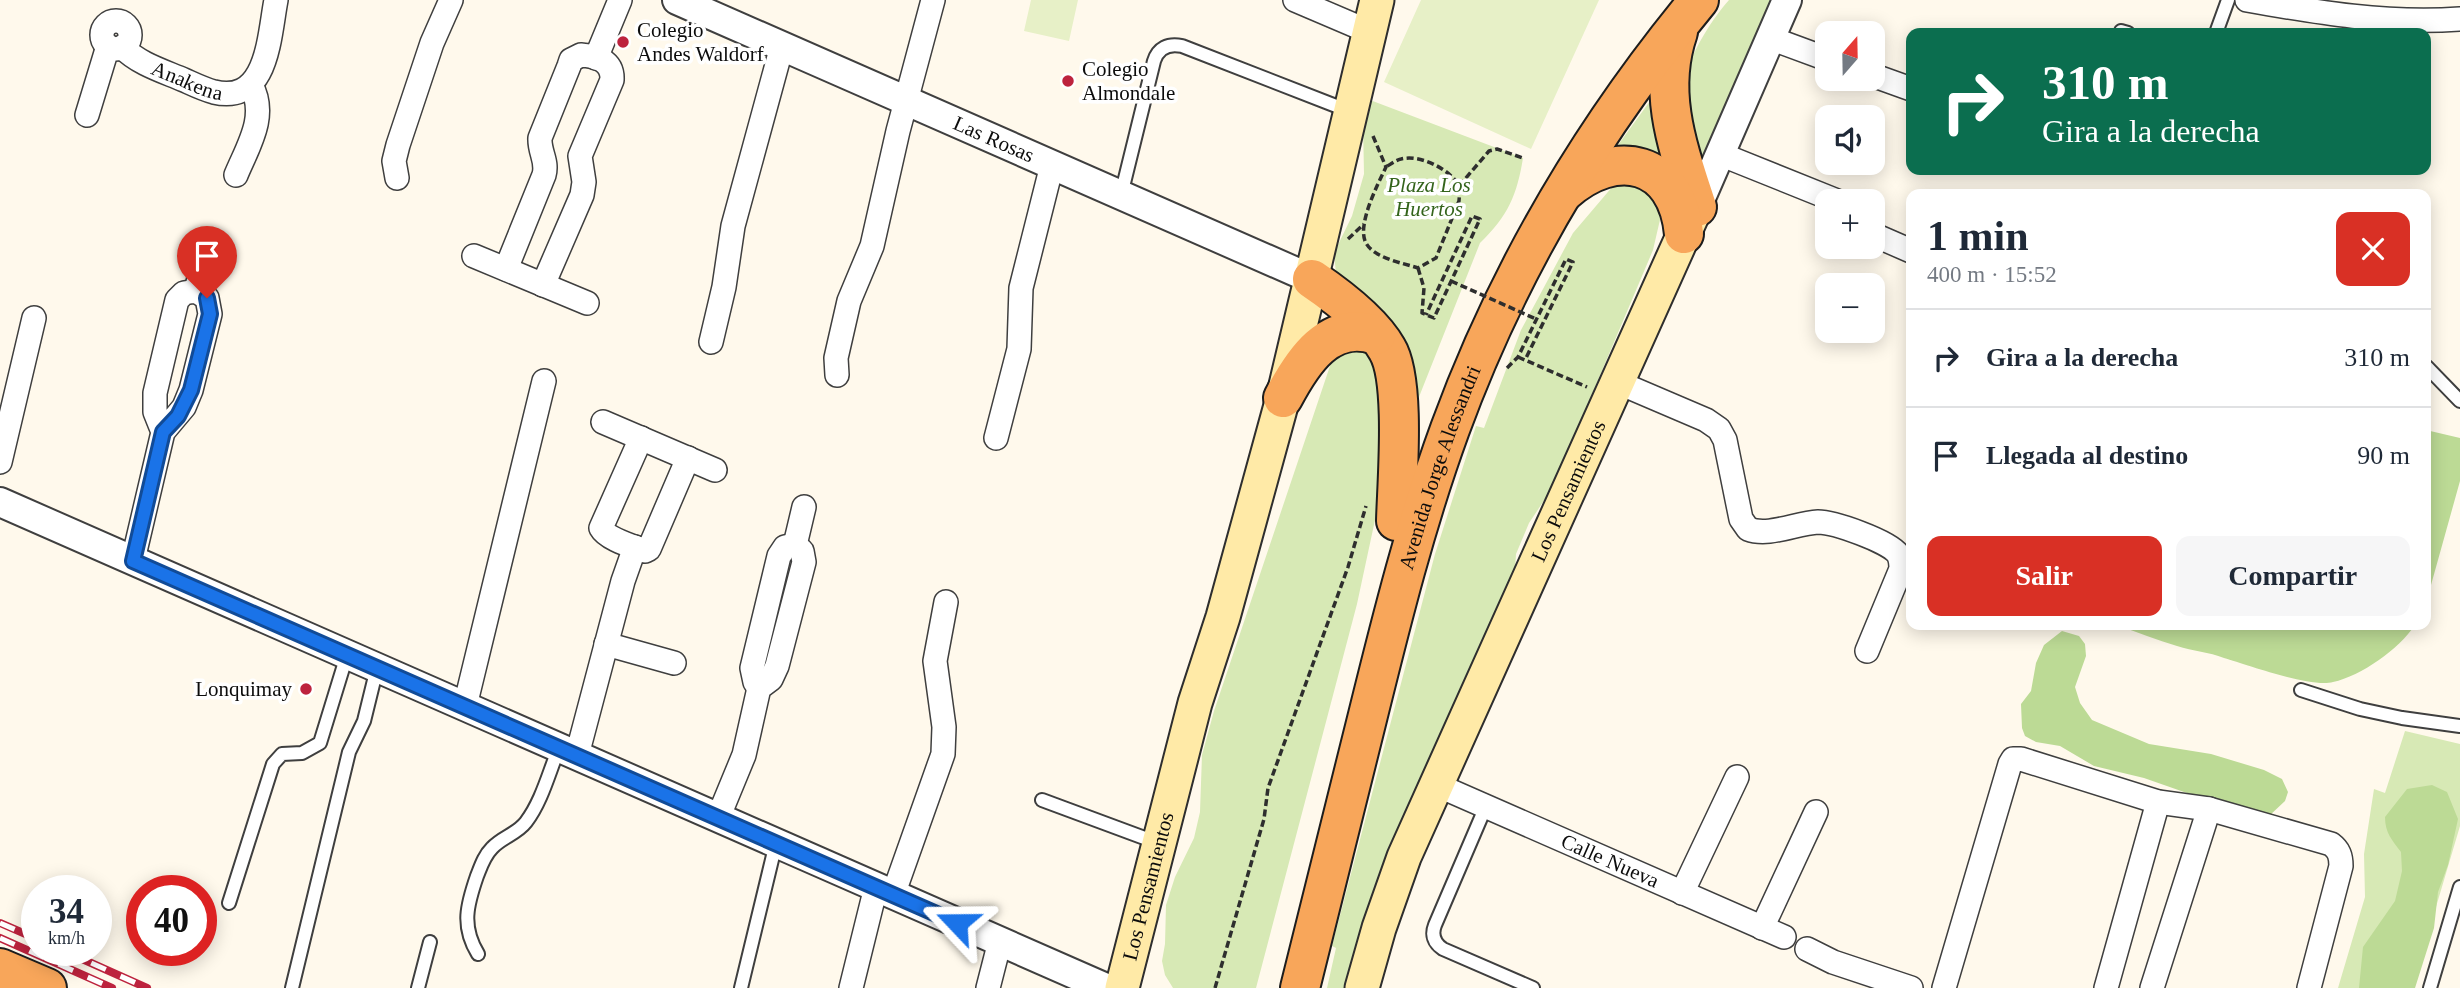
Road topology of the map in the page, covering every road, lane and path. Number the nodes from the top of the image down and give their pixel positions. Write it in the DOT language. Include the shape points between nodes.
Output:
graph roads {
  1 [pos="276,0"];
  2 [pos="451,0"];
  3 [pos="620,0"];
  4 [pos="933,0"];
  5 [pos="1295,0"];
  6 [pos="1377,0"];
  7 [pos="1787,0"];
  8 [pos="2228,0"];
  9 [pos="2248,0"];
  10 [pos="691,3"];
  11 [pos="1684,6"];
  12 [pos="110,11"];
  13 [pos="1359,13"];
  14 [pos="2460,19"];
  15 [pos="2218,28"];
  16 [pos="1770,38"];
  17 [pos="782,46"];
  18 [pos="116,47"];
  19 [pos="1815,55"];
  20 [pos="596,58"];
  21 [pos="1885,80"];
  22 [pos="251,85"];
  23 [pos="1906,87"];
  24 [pos="907,101"];
  25 [pos="1344,109"];
  26 [pos="87,115"];
  27 [pos="1720,154"];
  28 [pos="1523,158"];
  29 [pos="1052,165"];
  30 [pos="236,175"];
  31 [pos="397,178"];
  32 [pos="1459,186"];
  33 [pos="1815,192"];
  34 [pos="1562,193"];
  35 [pos="1121,195"];
  36 [pos="1690,220"];
  37 [pos="1885,240"];
  38 [pos="207,244"];
  39 [pos="1906,249"];
  40 [pos="474,256"];
  41 [pos="1418,268"];
  42 [pos="506,269"];
  43 [pos="1305,276"];
  44 [pos="1451,281"];
  45 [pos="543,285"];
  46 [pos="196,291"];
  47 [pos="587,303"];
  48 [pos="1426,315"];
  49 [pos="34,318"];
  50 [pos="1536,319"];
  51 [pos="1376,335"];
  52 [pos="711,342"];
  53 [pos="1525,360"];
  54 [pos="2431,371"];
  55 [pos="837,375"];
  56 [pos="544,381"];
  57 [pos="1614,389"];
  58 [pos="1283,398"];
  59 [pos="2460,401"];
  60 [pos="603,422"];
  61 [pos="163,432"];
  62 [pos="641,438"];
  63 [pos="996,438"];
  64 [pos="688,458"];
  65 [pos="0,462"];
  66 [pos="715,470"];
  67 [pos="0,502"];
  68 [pos="804,507"];
  69 [pos="1382,511"];
  70 [pos="635,547"];
  71 [pos="133,561"];
  72 [pos="946,601"];
  73 [pos="606,644"];
  74 [pos="1867,651"];
  75 [pos="347,654"];
  76 [pos="674,663"];
  77 [pos="377,668"];
  78 [pos="2301,690"];
  79 [pos="1195,704"];
  80 [pos="465,706"];
  81 [pos="2460,726"];
  82 [pos="568,752"];
  83 [pos="1737,777"];
  84 [pos="1437,785"];
  85 [pos="1042,800"];
  86 [pos="2158,802"];
  87 [pos="1486,806"];
  88 [pos="2209,809"];
  89 [pos="1816,812"];
  90 [pos="718,818"];
  91 [pos="776,843"];
  92 [pos="1159,843"];
  93 [pos="2460,887"];
  94 [pos="885,891"];
  95 [pos="1682,893"];
  96 [pos="229,903"];
  97 [pos="1762,928"];
  98 [pos="1784,937"];
  99 [pos="1000,941"];
  100 [pos="430,942"];
  101 [pos="1807,949"];
  102 [pos="478,954"];
  103 [pos="0,968"];
  104 [pos="47,988"];
  105 [pos="292,988"];
  106 [pos="418,988"];
  107 [pos="741,988"];
  108 [pos="851,988"];
  109 [pos="988,988"];
  110 [pos="1106,988"];
  111 [pos="1122,988"];
  112 [pos="1214,988"];
  113 [pos="1278,988"];
  114 [pos="1300,988"];
  115 [pos="1362,988"];
  116 [pos="1533,988"];
  117 [pos="1911,988"];
  118 [pos="1944,988"];
  119 [pos="2106,988"];
  120 [pos="2152,988"];
  121 [pos="2309,988"];
  122 [pos="2430,988"];
  1 -- 22 [label="street, Anakena" via="262,67"];
  2 -- 31 [label="street" via="395,153"];
  3 -- 20 [label="street"];
  4 -- 24 [label="street"];
  5 -- 13 [label="street"];
  6 -- 25 [label="main road, Los Pensamientos"];
  7 -- 16 [label="street, Los Pensamientos"];
  8 -- 15 [label="lane"];
  9 -- 14 [label="street" via="2372,19"];
  10 -- 17 [label="street, Las Rosas"];
  11 -- 34 [label="highway, Avenida Jorge Alessandri"];
  11 -- 36 [label="highway" via="1669,69 1669,106"];
  11 -- 69 [label="highway, Avenida Jorge Alessandri" via="1585,116 1512,238 1451,368 1417,455"];
  12 -- 18 [label="street" via="128,29 129,39"];
  13 -- 25 [label="main road, Los Pensamientos"];
  16 -- 19 [label="street"];
  16 -- 27 [label="street, Los Pensamientos"];
  17 -- 24 [label="street, Las Rosas"];
  17 -- 52 [label="street" via="733,226"];
  18 -- 22 [label="street, Anakena" via="212,92 238,92"];
  18 -- 26 [label="street"];
  20 -- 42 [label="street" via="581,55 571,60 540,138 544,175"];
  20 -- 45 [label="street" via="608,65 612,80 580,156 582,195"];
  21 -- 23 [label="street"];
  22 -- 30 [label="street" via="259,114"];
  24 -- 29 [label="street, Las Rosas"];
  24 -- 55 [label="street" via="872,246 849,301 836,358"];
  25 -- 35 [label="lane" via="1170,44 1154,61"];
  25 -- 43 [label="main road, Los Pensamientos"];
  27 -- 33 [label="street"];
  27 -- 36 [label="street, Los Pensamientos"];
  28 -- 32 [label="path" via="1497,149 1489,151"];
  29 -- 35 [label="street, Las Rosas"];
  29 -- 63 [label="street" via="1021,288 1019,349"];
  32 -- 41 [label="path" via="1459,201 1436,258"];
  32 -- 41 [label="path" via="1450,173 1410,158 1386,167 1364,224 1365,241 1376,252"];
  34 -- 36 [label="highway" via="1596,171 1642,168 1668,187"];
  34 -- 114 [label="highway, Avenida Jorge Alessandri" via="1493,325 1430,485"];
  35 -- 43 [label="street, Las Rosas"];
  36 -- 57 [label="main road, Los Pensamientos"];
  37 -- 39 [label="street"];
  38 -- 46 [label="street"];
  40 -- 42 [label="street"];
  41 -- 48 [label="path" via="1424,288 1422,313"];
  42 -- 45 [label="street"];
  43 -- 51 [label="highway" via="1353,311"];
  43 -- 58 [label="main road, Los Pensamientos"];
  43 -- 79 [label="main road, Los Pensamientos" via="1205,645"];
  44 -- 48 [label="path" via="1434,318"];
  44 -- 48 [label="path" via="1480,219 1472,216"];
  44 -- 50 [label="path, bridge"];
  45 -- 47 [label="street"];
  46 -- 61 [label="street" via="177,300 155,393"];
  46 -- 61 [label="street" via="207,298 210,314 188,399"];
  49 -- 65 [label="street"];
  50 -- 53 [label="path" via="1518,357"];
  50 -- 53 [label="path" via="1566,259 1573,262"];
  51 -- 58 [label="highway" via="1349,331 1329,338 1306,360"];
  51 -- 69 [label="highway" via="1389,350 1396,376 1398,464"];
  53 -- 57 [label="path"];
  54 -- 59 [label="lane"];
  56 -- 80 [label="street"];
  57 -- 74 [label="street" via="1706,420 1719,429 1741,519 1748,529 1760,532 1823,522 1897,552 1901,569"];
  57 -- 84 [label="main road, Los Pensamientos"];
  58 -- 79 [label="main road, Los Pensamientos"];
  60 -- 62 [label="street"];
  61 -- 71 [label="street"];
  62 -- 64 [label="street"];
  62 -- 70 [label="street" via="601,528"];
  64 -- 66 [label="street"];
  64 -- 70 [label="street" via="649,549"];
  67 -- 71 [label="street"];
  68 -- 90 [label="street" via="795,545 781,551 776,569 752,668 759,688 744,755"];
  69 -- 112 [label="path" via="1348,567 1268,788 1264,820"];
  69 -- 113 [label="highway, Avenida Jorge Alessandri"];
  70 -- 73 [label="street"];
  71 -- 75 [label="street"];
  72 -- 94 [label="street" via="935,661 943,754"];
  73 -- 76 [label="street"];
  73 -- 82 [label="street"];
  75 -- 77 [label="street"];
  75 -- 96 [label="lane" via="320,743 302,754 282,754 274,764"];
  77 -- 80 [label="street"];
  77 -- 105 [label="lane" via="364,721 349,752"];
  78 -- 81 [label="lane" via="2360,709"];
  79 -- 92 [label="main road, Los Pensamientos"];
  80 -- 82 [label="street"];
  82 -- 90 [label="street"];
  82 -- 102 [label="lane" via="527,821 492,847 482,863 466,912 467,932"];
  83 -- 95 [label="street"];
  84 -- 87 [label="street, Calle Nueva"];
  84 -- 115 [label="main road, Los Pensamientos" via="1389,898"];
  85 -- 92 [label="lane"];
  86 -- 88 [label="street"];
  86 -- 118 [label="street" via="2013,759"];
  86 -- 119 [label="street"];
  87 -- 95 [label="street, Calle Nueva"];
  87 -- 116 [label="lane" via="1433,935 1443,949"];
  88 -- 120 [label="street"];
  88 -- 121 [label="street" via="2337,849 2341,866"];
  89 -- 97 [label="street"];
  90 -- 91 [label="street"];
  91 -- 94 [label="street"];
  91 -- 107 [label="lane"];
  92 -- 111 [label="main road, Los Pensamientos"];
  93 -- 122 [label="lane"];
  94 -- 99 [label="street"];
  94 -- 108 [label="street"];
  95 -- 97 [label="street, Calle Nueva"];
  97 -- 98 [label="street, Calle Nueva"];
  99 -- 109 [label="street"];
  99 -- 110 [label="street"];
  100 -- 106 [label="lane"];
  101 -- 117 [label="street"];
  103 -- 104 [label="highway"];
}
